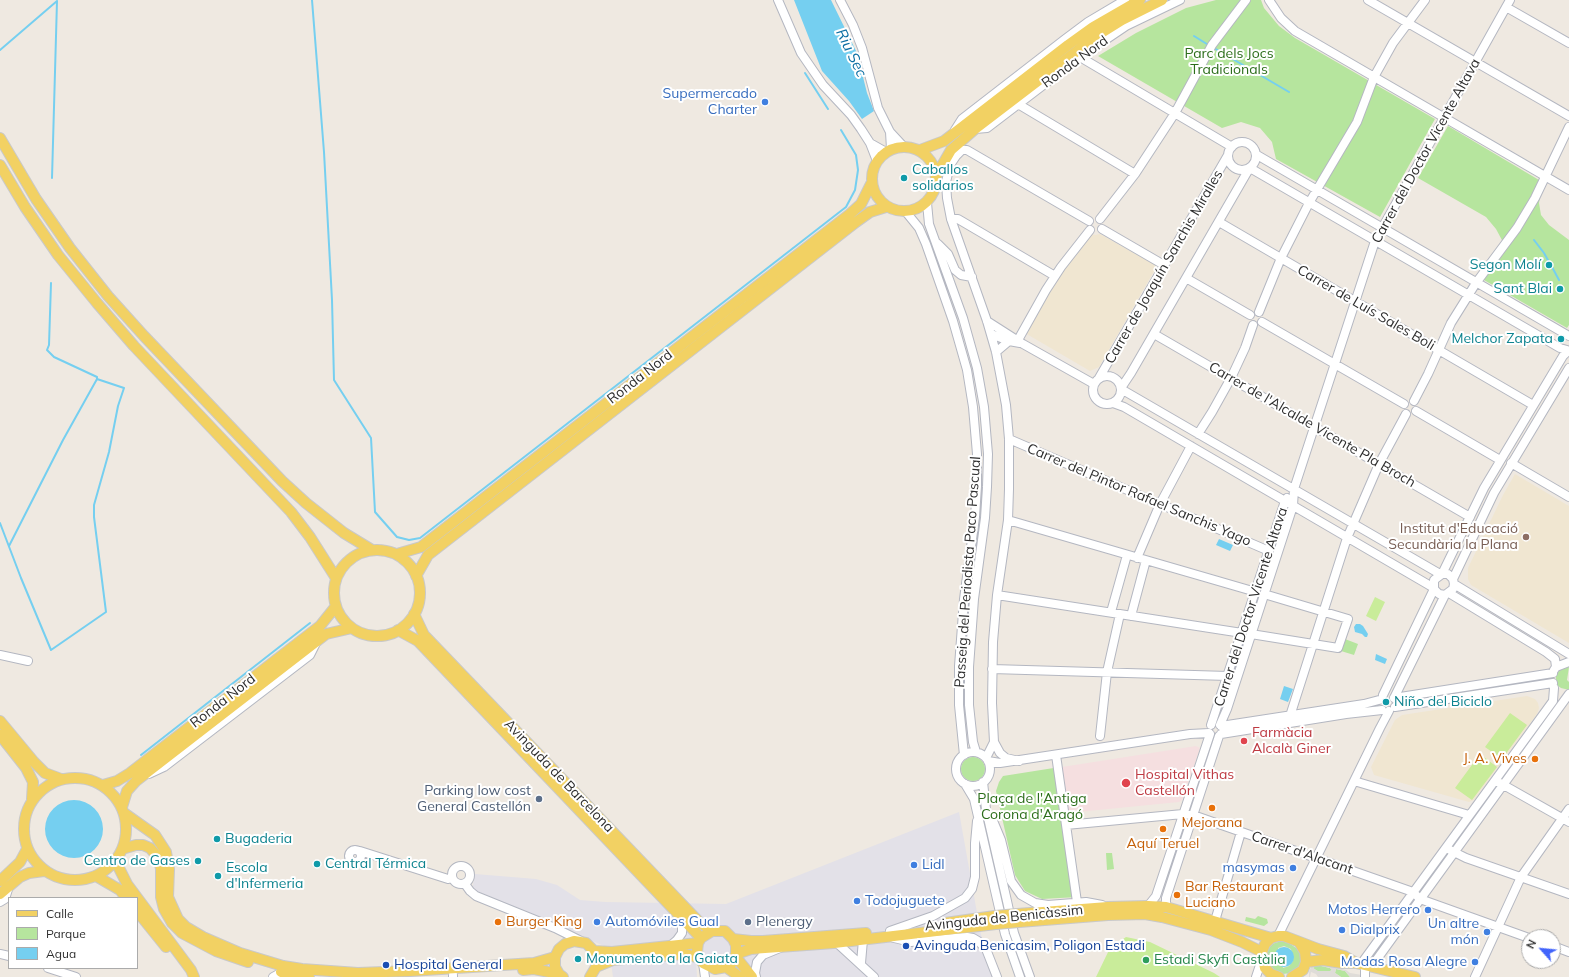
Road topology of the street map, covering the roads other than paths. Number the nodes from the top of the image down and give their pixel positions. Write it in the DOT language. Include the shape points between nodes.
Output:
graph roads {
  1 [pos="778,0"];
  2 [pos="840,0"];
  3 [pos="1125,0"];
  4 [pos="1140,0"];
  5 [pos="1162,0"];
  6 [pos="1180,0"];
  7 [pos="1246,0"];
  8 [pos="1269,0"];
  9 [pos="1368,0"];
  10 [pos="1425,0"];
  11 [pos="1508,4"];
  12 [pos="1408,23"];
  13 [pos="1569,43"];
  14 [pos="1080,57"];
  15 [pos="1475,62"];
  16 [pos="1374,77"];
  17 [pos="1018,104"];
  18 [pos="1175,113"];
  19 [pos="1569,116"];
  20 [pos="1444,118"];
  21 [pos="1569,127"];
  22 [pos="975,129"];
  23 [pos="890,132"];
  24 [pos="953,134"];
  25 [pos="0,138"];
  26 [pos="870,143"];
  27 [pos="903,146"];
  28 [pos="1232,147"];
  29 [pos="888,150"];
  30 [pos="920,150"];
  31 [pos="1228,155"];
  32 [pos="1256,155"];
  33 [pos="877,161"];
  34 [pos="0,165"];
  35 [pos="1249,169"];
  36 [pos="1132,172"];
  37 [pos="936,176"];
  38 [pos="1544,176"];
  39 [pos="871,184"];
  40 [pos="1316,190"];
  41 [pos="1569,190"];
  42 [pos="927,202"];
  43 [pos="1309,203"];
  44 [pos="886,207"];
  45 [pos="906,212"];
  46 [pos="951,219"];
  47 [pos="1100,219"];
  48 [pos="1089,221"];
  49 [pos="1219,222"];
  50 [pos="1382,228"];
  51 [pos="1102,229"];
  52 [pos="1090,230"];
  53 [pos="936,241"];
  54 [pos="1375,241"];
  55 [pos="1281,258"];
  56 [pos="1164,266"];
  57 [pos="1051,274"];
  58 [pos="972,277"];
  59 [pos="1186,278"];
  60 [pos="1476,283"];
  61 [pos="1468,295"];
  62 [pos="1355,302"];
  63 [pos="1259,312"];
  64 [pos="1250,315"];
  65 [pos="987,321"];
  66 [pos="1262,322"];
  67 [pos="1253,325"];
  68 [pos="1004,331"];
  69 [pos="991,334"];
  70 [pos="1154,334"];
  71 [pos="1569,336"];
  72 [pos="1009,341"];
  73 [pos="1021,342"];
  74 [pos="1568,348"];
  75 [pos="1438,350"];
  76 [pos="996,352"];
  77 [pos="1335,364"];
  78 [pos="1569,368"];
  79 [pos="1231,378"];
  80 [pos="1096,381"];
  81 [pos="1121,389"];
  82 [pos="1414,401"];
  83 [pos="1113,403"];
  84 [pos="1404,404"];
  85 [pos="1533,405"];
  86 [pos="1416,411"];
  87 [pos="1406,414"];
  88 [pos="1314,427"];
  89 [pos="1198,434"];
  90 [pos="1010,439"];
  91 [pos="1191,446"];
  92 [pos="1500,460"];
  93 [pos="1511,463"];
  94 [pos="1379,464"];
  95 [pos="1294,490"];
  96 [pos="1569,497"];
  97 [pos="1285,501"];
  98 [pos="1160,504"];
  99 [pos="1293,506"];
  100 [pos="1470,517"];
  101 [pos="1008,520"];
  102 [pos="1353,524"];
  103 [pos="1347,538"];
  104 [pos="372,550"];
  105 [pos="1269,551"];
  106 [pos="397,554"];
  107 [pos="1127,555"];
  108 [pos="1137,558"];
  109 [pos="1146,560"];
  110 [pos="1441,574"];
  111 [pos="416,576"];
  112 [pos="336,578"];
  113 [pos="1454,581"];
  114 [pos="1434,588"];
  115 [pos="1256,592"];
  116 [pos="997,594"];
  117 [pos="1264,594"];
  118 [pos="1447,594"];
  119 [pos="336,606"];
  120 [pos="1111,612"];
  121 [pos="1324,612"];
  122 [pos="414,614"];
  123 [pos="1120,614"];
  124 [pos="1131,616"];
  125 [pos="352,628"];
  126 [pos="398,630"];
  127 [pos="1242,633"];
  128 [pos="1251,634"];
  129 [pos="1313,644"];
  130 [pos="1569,654"];
  131 [pos="0,655"];
  132 [pos="28,661"];
  133 [pos="1569,662"];
  134 [pos="992,669"];
  135 [pos="1555,670"];
  136 [pos="1107,672"];
  137 [pos="1228,676"];
  138 [pos="1401,685"];
  139 [pos="1554,686"];
  140 [pos="1569,694"];
  141 [pos="1412,695"];
  142 [pos="1381,698"];
  143 [pos="1394,698"];
  144 [pos="1387,710"];
  145 [pos="1225,714"];
  146 [pos="1290,716"];
  147 [pos="0,721"];
  148 [pos="1233,724"];
  149 [pos="1210,730"];
  150 [pos="1220,731"];
  151 [pos="1190,734"];
  152 [pos="0,735"];
  153 [pos="1100,736"];
  154 [pos="994,742"];
  155 [pos="1204,749"];
  156 [pos="964,754"];
  157 [pos="1212,754"];
  158 [pos="1056,755"];
  159 [pos="983,756"];
  160 [pos="1019,761"];
  161 [pos="1000,763"];
  162 [pos="989,773"];
  163 [pos="61,779"];
  164 [pos="1495,780"];
  165 [pos="1354,781"];
  166 [pos="984,782"];
  167 [pos="965,784"];
  168 [pos="1503,785"];
  169 [pos="103,786"];
  170 [pos="32,799"];
  171 [pos="986,809"];
  172 [pos="1569,809"];
  173 [pos="123,810"];
  174 [pos="1183,814"];
  175 [pos="978,815"];
  176 [pos="1193,815"];
  177 [pos="1469,815"];
  178 [pos="1566,820"];
  179 [pos="1069,825"];
  180 [pos="1241,832"];
  181 [pos="1446,847"];
  182 [pos="27,849"];
  183 [pos="122,849"];
  184 [pos="1454,853"];
  185 [pos="360,855"];
  186 [pos="1316,858"];
  187 [pos="116,860"];
  188 [pos="44,871"];
  189 [pos="96,876"];
  190 [pos="452,878"];
  191 [pos="1521,878"];
  192 [pos="3,881"];
  193 [pos="465,884"];
  194 [pos="1158,888"];
  195 [pos="1169,890"];
  196 [pos="1413,892"];
  197 [pos="0,894"];
  198 [pos="1569,894"];
  199 [pos="125,897"];
  200 [pos="137,897"];
  201 [pos="138,899"];
  202 [pos="1420,900"];
  203 [pos="0,902"];
  204 [pos="1077,902"];
  205 [pos="1148,906"];
  206 [pos="1108,907"];
  207 [pos="1166,907"];
  208 [pos="138,912"];
  209 [pos="680,914"];
  210 [pos="1018,918"];
  211 [pos="1215,921"];
  212 [pos="1498,927"];
  213 [pos="555,928"];
  214 [pos="712,931"];
  215 [pos="890,934"];
  216 [pos="1279,934"];
  217 [pos="1521,935"];
  218 [pos="734,939"];
  219 [pos="700,940"];
  220 [pos="863,940"];
  221 [pos="1299,942"];
  222 [pos="586,943"];
  223 [pos="837,943"];
  224 [pos="565,944"];
  225 [pos="668,947"];
  226 [pos="781,948"];
  227 [pos="594,951"];
  228 [pos="736,955"];
  229 [pos="1262,956"];
  230 [pos="556,957"];
  231 [pos="701,961"];
  232 [pos="861,963"];
  233 [pos="1363,964"];
  234 [pos="596,967"];
  235 [pos="726,967"];
  236 [pos="51,969"];
  237 [pos="1305,970"];
  238 [pos="712,973"];
  239 [pos="279,975"];
  240 [pos="1275,975"];
  241 [pos="453,976"];
  242 [pos="561,976"];
  243 [pos="1257,976"];
  244 [pos="76,977"];
  245 [pos="194,977"];
  246 [pos="309,977"];
  247 [pos="425,977"];
  248 [pos="590,977"];
  249 [pos="705,977"];
  250 [pos="740,977"];
  251 [pos="752,977"];
  252 [pos="756,977"];
  253 [pos="874,977"];
  254 [pos="997,977"];
  255 [pos="1020,977"];
  256 [pos="1030,977"];
  257 [pos="1292,977"];
  258 [pos="1365,977"];
  259 [pos="1415,977"];
  260 [pos="1475,977"];
  1 -- 26 [label="street" via="801,53 823,85 851,115"];
  2 -- 23 [label="street" via="862,48 878,108"];
  3 -- 24 [label="street, Ronda Nord" via="1088,22 986,99 962,119"];
  4 -- 24 [label="main road, Ronda Nord" via="1093,27"];
  5 -- 22 [label="main road, Ronda Nord" via="1098,35"];
  6 -- 14 [label="street, Ronda Nord" via="1126,26"];
  7 -- 18 [label="street" via="1211,47"];
  8 -- 16 [label="street" via="1281,18 1295,31"];
  9 -- 12 [label="street"];
  10 -- 12 [label="street"];
  11 -- 13 [label="street"];
  11 -- 15 [label="street, Carrer del Doctor Vicente Altava"];
  12 -- 15 [label="street"];
  12 -- 16 [label="street" via="1393,43"];
  14 -- 17 [label="street, Ronda Nord"];
  14 -- 18 [label="street"];
  15 -- 19 [label="street"];
  15 -- 20 [label="street, Carrer del Doctor Vicente Altava"];
  16 -- 20 [label="street"];
  16 -- 40 [label="street" via="1357,122"];
  17 -- 22 [label="street, Ronda Nord" via="987,128"];
  17 -- 36 [label="street"];
  18 -- 28 [label="street"];
  18 -- 36 [label="street"];
  20 -- 38 [label="street"];
  20 -- 50 [label="street, Carrer del Doctor Vicente Altava"];
  21 -- 38 [label="street"];
  22 -- 37 [label="main road, Ronda Nord" via="951,150"];
  23 -- 27 [label="street"];
  23 -- 29 [label="street"];
  24 -- 30 [label="main road, Ronda Nord" via="944,141"];
  25 -- 104 [label="main road" via="36,199 70,248 144,336 292,490 344,533"];
  26 -- 29 [label="street"];
  26 -- 33 [label="street"];
  27 -- 29 [label="main road"];
  27 -- 30 [label="main road"];
  28 -- 31 [label="street"];
  28 -- 32 [label="street" via="1239,143 1247,143 1254,148"];
  29 -- 33 [label="main road"];
  30 -- 37 [label="main road" via="930,160"];
  31 -- 35 [label="street" via="1231,165 1239,170"];
  31 -- 56 [label="street, Carrer de Joaquín Sanchis Miralles"];
  32 -- 35 [label="street" via="1255,163"];
  32 -- 40 [label="street"];
  33 -- 39 [label="main road" via="872,172"];
  34 -- 112 [label="main road" via="50,243 97,303 134,346 291,512"];
  35 -- 43 [label="street"];
  35 -- 49 [label="street, Carrer de Joaquín Sanchis Miralles"];
  36 -- 47 [label="street"];
  37 -- 42 [label="main road" via="936,189"];
  38 -- 41 [label="street"];
  38 -- 60 [label="street" via="1535,198 1517,228"];
  39 -- 44 [label="main road" via="876,197"];
  39 -- 106 [label="main road, Ronda Nord" via="861,204 845,218 421,547"];
  40 -- 43 [label="street"];
  40 -- 50 [label="street"];
  42 -- 45 [label="main road" via="917,210"];
  42 -- 53 [label="street, Passeig del Periodista Paco Pascual" via="929,224"];
  43 -- 54 [label="street"];
  43 -- 55 [label="street"];
  44 -- 45 [label="main road"];
  44 -- 111 [label="main road, Ronda Nord" via="870,212 856,222 428,555"];
  45 -- 156 [label="street, Passeig del Periodista Paco Pascual" via="924,238 953,321 967,370 973,407 978,454 959,666 959,705"];
  46 -- 48 [label="street" via="947,198 950,165 962,150 967,150"];
  46 -- 57 [label="street" via="958,219"];
  46 -- 58 [label="street"];
  47 -- 48 [label="street" via="1094,217"];
  47 -- 51 [label="street"];
  48 -- 52 [label="street"];
  49 -- 55 [label="street, Carrer de Luís Sales Boli"];
  49 -- 59 [label="street, Carrer de Joaquín Sanchis Miralles"];
  50 -- 54 [label="street, Carrer del Doctor Vicente Altava"];
  50 -- 60 [label="street"];
  51 -- 52 [label="street" via="1096,232"];
  51 -- 56 [label="street"];
  52 -- 57 [label="street"];
  53 -- 58 [label="street, Passeig del Periodista Paco Pascual" via="948,254 955,270"];
  53 -- 159 [label="street, Passeig del Periodista Paco Pascual" via="963,318 977,368 984,406 988,454 985,518 974,600 969,667 969,705 973,742"];
  54 -- 61 [label="street"];
  54 -- 62 [label="street, Carrer del Doctor Vicente Altava"];
  55 -- 62 [label="street, Carrer de Luís Sales Boli"];
  55 -- 63 [label="street"];
  56 -- 80 [label="street, Carrer de Joaquín Sanchis Miralles"];
  57 -- 73 [label="street"];
  58 -- 65 [label="street"];
  59 -- 64 [label="street"];
  59 -- 70 [label="street, Carrer de Joaquín Sanchis Miralles"];
  60 -- 61 [label="street"];
  60 -- 71 [label="street"];
  61 -- 74 [label="street" via="1560,348"];
  61 -- 75 [label="street"];
  62 -- 75 [label="street, Carrer de Luís Sales Boli"];
  62 -- 77 [label="street, Carrer del Doctor Vicente Altava"];
  63 -- 64 [label="street" via="1254,311"];
  63 -- 66 [label="street" via="1263,316"];
  64 -- 67 [label="street" via="1249,321"];
  65 -- 68 [label="street"];
  65 -- 69 [label="street"];
  66 -- 67 [label="street"];
  66 -- 77 [label="street"];
  67 -- 79 [label="street"];
  68 -- 69 [label="street"];
  68 -- 73 [label="street"];
  69 -- 72 [label="street"];
  69 -- 76 [label="street"];
  70 -- 79 [label="street, Carrer de l'Alcalde Vicente Pla Broch"];
  70 -- 81 [label="street, Carrer de Joaquín Sanchis Miralles"];
  72 -- 73 [label="street"];
  72 -- 76 [label="street"];
  73 -- 80 [label="street"];
  74 -- 85 [label="street"];
  75 -- 82 [label="street"];
  75 -- 85 [label="street, Carrer de Luís Sales Boli"];
  76 -- 90 [label="street"];
  77 -- 84 [label="street"];
  77 -- 88 [label="street, Carrer del Doctor Vicente Altava"];
  78 -- 93 [label="street"];
  79 -- 88 [label="street, Carrer de l'Alcalde Vicente Pla Broch"];
  79 -- 89 [label="street"];
  80 -- 81 [label="street" via="1108,376 1117,380"];
  80 -- 83 [label="street" via="1093,393 1097,400 1105,404"];
  81 -- 83 [label="street" via="1119,397"];
  81 -- 89 [label="street"];
  82 -- 84 [label="street"];
  82 -- 86 [label="street" via="1417,405"];
  83 -- 91 [label="street"];
  84 -- 87 [label="street"];
  85 -- 92 [label="street"];
  86 -- 87 [label="street" via="1411,415"];
  86 -- 92 [label="street"];
  87 -- 94 [label="street"];
  88 -- 94 [label="street, Carrer de l'Alcalde Vicente Pla Broch"];
  88 -- 95 [label="street, Carrer del Doctor Vicente Altava"];
  89 -- 95 [label="street"];
  90 -- 98 [label="street, Carrer del Pintor Rafael Sanchis Yago"];
  90 -- 101 [label="street"];
  91 -- 97 [label="street"];
  91 -- 98 [label="street"];
  92 -- 100 [label="street"];
  93 -- 96 [label="street"];
  93 -- 113 [label="street" via="1494,493"];
  94 -- 100 [label="street, Carrer de l'Alcalde Vicente Pla Broch"];
  94 -- 102 [label="street"];
  95 -- 97 [label="street, Carrer del Doctor Vicente Altava"];
  95 -- 99 [label="street, Carrer del Doctor Vicente Altava"];
  95 -- 102 [label="street"];
  97 -- 99 [label="street"];
  97 -- 105 [label="street, Carrer del Doctor Vicente Altava"];
  98 -- 105 [label="street, Carrer del Pintor Rafael Sanchis Yago"];
  98 -- 108 [label="street"];
  99 -- 103 [label="street"];
  99 -- 117 [label="street, Carrer del Doctor Vicente Altava"];
  100 -- 110 [label="street"];
  101 -- 107 [label="street"];
  101 -- 116 [label="street"];
  102 -- 103 [label="street"];
  102 -- 110 [label="street"];
  103 -- 114 [label="street"];
  103 -- 121 [label="street"];
  104 -- 106 [label="main road" via="385,550"];
  104 -- 112 [label="main road" via="355,556 344,565"];
  105 -- 115 [label="street, Carrer del Doctor Vicente Altava"];
  106 -- 111 [label="main road" via="407,562"];
  107 -- 108 [label="street"];
  107 -- 120 [label="street"];
  108 -- 109 [label="street"];
  109 -- 115 [label="street"];
  109 -- 124 [label="street"];
  110 -- 113 [label="street" via="1448,574"];
  110 -- 114 [label="street" via="1434,580"];
  111 -- 122 [label="main road" via="419,601"];
  112 -- 119 [label="main road"];
  113 -- 118 [label="street" via="1453,589"];
  113 -- 130 [label="street"];
  114 -- 118 [label="street" via="1439,594"];
  114 -- 142 [label="street"];
  115 -- 127 [label="street, Carrer del Doctor Vicente Altava"];
  116 -- 120 [label="street"];
  116 -- 134 [label="street"];
  117 -- 121 [label="street"];
  117 -- 128 [label="street, Carrer del Doctor Vicente Altava"];
  118 -- 135 [label="street" via="1546,652 1555,659"];
  118 -- 138 [label="street"];
  119 -- 125 [label="main road" via="342,618"];
  119 -- 169 [label="main road, Ronda Nord" via="320,626 124,777"];
  120 -- 123 [label="street"];
  121 -- 129 [label="street"];
  121 -- 129 [label="street" via="1348,618 1338,648"];
  122 -- 126 [label="main road"];
  122 -- 214 [label="main road, Avinguda de Barcelona" via="424,635 695,918"];
  123 -- 124 [label="street"];
  123 -- 136 [label="street"];
  124 -- 127 [label="street"];
  125 -- 126 [label="main road" via="369,635 385,635"];
  125 -- 173 [label="main road, Ronda Nord" via="326,634 316,641 136,781 127,791"];
  126 -- 209 [label="main road, Avinguda de Barcelona" via="418,641"];
  127 -- 137 [label="street, Carrer del Doctor Vicente Altava"];
  128 -- 129 [label="street"];
  128 -- 145 [label="street, Carrer del Doctor Vicente Altava"];
  129 -- 146 [label="street"];
  131 -- 132 [label="street"];
  133 -- 135 [label="street"];
  134 -- 136 [label="street"];
  134 -- 154 [label="street"];
  135 -- 139 [label="street"];
  135 -- 141 [label="street"];
  136 -- 137 [label="street"];
  136 -- 153 [label="street"];
  137 -- 149 [label="street, Carrer del Doctor Vicente Altava"];
  138 -- 141 [label="street"];
  138 -- 143 [label="street"];
  139 -- 140 [label="street"];
  139 -- 144 [label="street"];
  139 -- 164 [label="street" via="1553,701"];
  140 -- 168 [label="street"];
  141 -- 143 [label="street"];
  142 -- 143 [label="street" via="1389,694"];
  142 -- 144 [label="street" via="1379,705"];
  142 -- 146 [label="street" via="1364,704"];
  143 -- 144 [label="street" via="1396,702"];
  144 -- 150 [label="street"];
  144 -- 165 [label="street"];
  145 -- 148 [label="street, Carrer del Doctor Vicente Altava"];
  145 -- 150 [label="street, Carrer del Doctor Vicente Altava"];
  146 -- 148 [label="street"];
  147 -- 163 [label="main road" via="45,773"];
  148 -- 150 [label="street"];
  149 -- 150 [label="street" via="1215,724"];
  149 -- 150 [label="street" via="1214,737"];
  149 -- 151 [label="street"];
  149 -- 155 [label="street, Carrer del Doctor Vicente Altava"];
  150 -- 157 [label="street, Carrer del Doctor Vicente Altava"];
  151 -- 155 [label="street" via="1199,739"];
  151 -- 158 [label="street"];
  152 -- 170 [label="main road" via="26,768 33,782"];
  154 -- 159 [label="street"];
  154 -- 160 [label="street" via="1006,758"];
  155 -- 157 [label="street"];
  155 -- 174 [label="street, Carrer del Doctor Vicente Altava"];
  156 -- 159 [label="street" via="969,752"];
  156 -- 167 [label="street" via="956,769 958,778"];
  157 -- 176 [label="street, Carrer del Doctor Vicente Altava"];
  158 -- 160 [label="street"];
  158 -- 179 [label="street"];
  159 -- 161 [label="street"];
  159 -- 162 [label="street"];
  160 -- 161 [label="street"];
  161 -- 162 [label="street"];
  162 -- 166 [label="street"];
  163 -- 169 [label="main road" via="83,778"];
  163 -- 170 [label="main road" via="45,787"];
  164 -- 168 [label="street"];
  164 -- 177 [label="street"];
  165 -- 177 [label="street"];
  165 -- 186 [label="street"];
  166 -- 167 [label="street" via="974,786"];
  166 -- 171 [label="street"];
  167 -- 175 [label="street" via="974,799"];
  168 -- 178 [label="street"];
  168 -- 184 [label="street"];
  169 -- 173 [label="main road" via="114,795"];
  170 -- 182 [label="main road" via="23,823"];
  171 -- 204 [label="street" via="996,825 1011,881 1022,895 1035,903"];
  171 -- 256 [label="street" via="1014,933"];
  172 -- 178 [label="street"];
  173 -- 183 [label="main road" via="126,831"];
  173 -- 230 [label="main road" via="155,835 166,852 169,869 168,897 178,919 203,937 240,953 283,966 358,973 534,963"];
  174 -- 176 [label="street, Carrer d'Alacant"];
  174 -- 179 [label="street, Carrer d'Alacant"];
  174 -- 194 [label="street, Carrer del Doctor Vicente Altava"];
  175 -- 215 [label="street" via="975,877 972,889 965,898 933,916"];
  175 -- 255 [label="street" via="1005,934"];
  176 -- 180 [label="street, Carrer d'Alacant"];
  176 -- 195 [label="street, Carrer del Doctor Vicente Altava"];
  177 -- 181 [label="street"];
  178 -- 191 [label="street"];
  179 -- 204 [label="street"];
  180 -- 186 [label="street, Carrer d'Alacant"];
  180 -- 211 [label="street"];
  181 -- 184 [label="street"];
  181 -- 196 [label="street"];
  182 -- 188 [label="main road"];
  182 -- 192 [label="main road" via="20,862"];
  183 -- 187 [label="main road"];
  183 -- 239 [label="main road" via="142,845 150,848 157,856 161,868 161,897 164,909 182,933 236,959"];
  184 -- 191 [label="street"];
  184 -- 202 [label="street"];
  185 -- 190 [label="street" via="374,856 448,879"];
  186 -- 196 [label="street, Carrer d'Alacant"];
  186 -- 216 [label="street"];
  187 -- 189 [label="main road"];
  187 -- 200 [label="main road" via="127,884"];
  188 -- 189 [label="main road" via="69,880"];
  188 -- 192 [label="main road"];
  189 -- 199 [label="main road" via="120,890"];
  190 -- 193 [label="street" via="459,885"];
  190 -- 193 [label="street" via="454,868 467,867 470,879"];
  191 -- 198 [label="street"];
  191 -- 212 [label="street"];
  192 -- 197 [label="main road"];
  192 -- 203 [label="street" via="4,899"];
  193 -- 213 [label="street" via="476,896"];
  194 -- 195 [label="street"];
  194 -- 205 [label="street, Carrer del Doctor Vicente Altava" via="1156,896"];
  195 -- 207 [label="street, Carrer del Doctor Vicente Altava"];
  196 -- 202 [label="street, Carrer d'Alacant"];
  196 -- 233 [label="street"];
  201 -- 245 [label="main road"];
  202 -- 212 [label="street, Carrer d'Alacant"];
  202 -- 233 [label="street"];
  204 -- 206 [label="street"];
  205 -- 206 [label="main road, Avinguda de Benicàssim"];
  205 -- 207 [label="main road, Avinguda de Benicàssim"];
  206 -- 210 [label="main road, Avinguda de Benicàssim"];
  207 -- 211 [label="main road, Avinguda de Benicàssim"];
  208 -- 245 [label="main road"];
  209 -- 219 [label="main road, Avinguda de Barcelona"];
  209 -- 225 [label="street" via="682,933"];
  210 -- 215 [label="main road, Avinguda de Benicàssim, bridge"];
  210 -- 229 [label="main road, Avinguda de Benicàssim" via="1145,914 1211,930 1242,942"];
  211 -- 216 [label="main road, Avinguda de Benicàssim"];
  212 -- 217 [label="street, Carrer d'Alacant"];
  212 -- 260 [label="street"];
  213 -- 222 [label="street"];
  213 -- 224 [label="street"];
  214 -- 218 [label="main road" via="725,932"];
  214 -- 219 [label="main road"];
  215 -- 218 [label="main road, Avinguda de Benicàssim" via="763,941"];
  215 -- 220 [label="main road, Avinguda de Benicàssim"];
  215 -- 254 [label="street, Avinguda de Benicàssim" via="911,942 967,937 978,941 986,949"];
  216 -- 221 [label="main road, Avinguda de Benicàssim"];
  216 -- 229 [label="main road" via="1265,944"];
  218 -- 228 [label="main road"];
  219 -- 225 [label="main road"];
  219 -- 231 [label="main road" via="697,951"];
  220 -- 223 [label="main road, Avinguda de Benicàssim"];
  220 -- 232 [label="street"];
  221 -- 233 [label="main road, Avinguda de Benicàssim"];
  221 -- 237 [label="main road" via="1305,952"];
  222 -- 224 [label="main road" via="574,941"];
  222 -- 227 [label="main road"];
  223 -- 226 [label="main road, Avinguda de Benicàssim"];
  223 -- 232 [label="street"];
  224 -- 230 [label="main road" via="559,949"];
  225 -- 227 [label="main road"];
  226 -- 228 [label="main road, Avinguda de Benicàssim" via="751,949"];
  226 -- 252 [label="street" via="763,955 757,962"];
  227 -- 234 [label="main road"];
  228 -- 235 [label="main road"];
  228 -- 251 [label="main road"];
  229 -- 240 [label="main road" via="1265,968"];
  229 -- 243 [label="street"];
  230 -- 242 [label="main road" via="555,967"];
  231 -- 234 [label="main road" via="685,954 613,960"];
  231 -- 238 [label="main road"];
  231 -- 249 [label="street"];
  232 -- 253 [label="street"];
  233 -- 237 [label="main road" via="1323,960"];
  233 -- 258 [label="street"];
  233 -- 259 [label="main road"];
  234 -- 248 [label="main road"];
  235 -- 238 [label="main road"];
  235 -- 250 [label="main road"];
  236 -- 244 [label="street"];
  237 -- 257 [label="main road"];
  239 -- 246 [label="main road"];
  240 -- 243 [label="street"];
  241 -- 242 [label="main road" via="534,969"];
  241 -- 247 [label="main road"];
}
